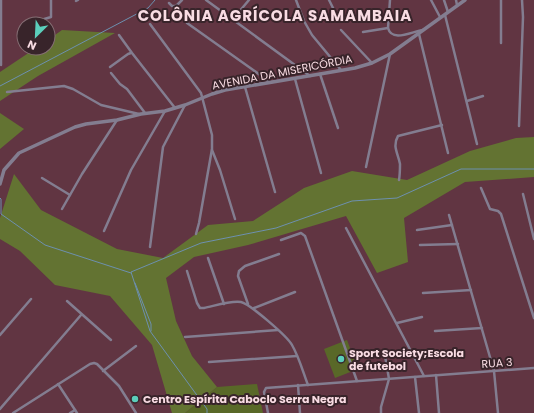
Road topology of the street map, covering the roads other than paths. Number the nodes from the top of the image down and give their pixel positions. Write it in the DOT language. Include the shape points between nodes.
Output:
graph roads {
  1 [pos="1,0"];
  2 [pos="51,0"];
  3 [pos="182,0"];
  4 [pos="206,0"];
  5 [pos="249,0"];
  6 [pos="296,0"];
  7 [pos="329,0"];
  8 [pos="390,0"];
  9 [pos="431,0"];
  10 [pos="444,0"];
  11 [pos="456,0"];
  12 [pos="465,0"];
  13 [pos="501,0"];
  14 [pos="522,0"];
  15 [pos="170,4"];
  16 [pos="457,6"];
  17 [pos="336,14"];
  18 [pos="446,14"];
  19 [pos="51,16"];
  20 [pos="441,18"];
  21 [pos="233,19"];
  22 [pos="188,23"];
  23 [pos="150,24"];
  24 [pos="388,28"];
  25 [pos="341,30"];
  26 [pos="425,30"];
  27 [pos="363,32"];
  28 [pos="419,34"];
  29 [pos="119,35"];
  30 [pos="501,43"];
  31 [pos="132,53"];
  32 [pos="390,54"];
  33 [pos="372,63"];
  34 [pos="1,66"];
  35 [pos="110,67"];
  36 [pos="341,70"];
  37 [pos="111,73"];
  38 [pos="320,74"];
  39 [pos="310,76"];
  40 [pos="296,79"];
  41 [pos="271,82"];
  42 [pos="245,87"];
  43 [pos="7,92"];
  44 [pos="483,96"];
  45 [pos="203,97"];
  46 [pos="466,101"];
  47 [pos="185,105"];
  48 [pos="175,108"];
  49 [pos="165,111"];
  50 [pos="143,114"];
  51 [pos="117,120"];
  52 [pos="442,125"];
  53 [pos="519,126"];
  54 [pos="338,128"];
  55 [pos="477,144"];
  56 [pos="212,149"];
  57 [pos="448,153"];
  58 [pos="366,167"];
  59 [pos="321,173"];
  60 [pos="42,178"];
  61 [pos="399,180"];
  62 [pos="0,184"];
  63 [pos="481,188"];
  64 [pos="275,192"];
  65 [pos="70,194"];
  66 [pos="523,194"];
  67 [pos="62,209"];
  68 [pos="449,215"];
  69 [pos="235,219"];
  70 [pos="452,225"];
  71 [pos="346,228"];
  72 [pos="417,230"];
  73 [pos="104,231"];
  74 [pos="196,234"];
  75 [pos="534,239"];
  76 [pos="281,240"];
  77 [pos="458,244"];
  78 [pos="420,246"];
  79 [pos="150,247"];
  80 [pos="279,254"];
  81 [pos="208,258"];
  82 [pos="187,271"];
  83 [pos="471,290"];
  84 [pos="295,292"];
  85 [pos="423,294"];
  86 [pos="31,299"];
  87 [pos="67,301"];
  88 [pos="224,304"];
  89 [pos="248,305"];
  90 [pos="254,308"];
  91 [pos="81,315"];
  92 [pos="422,317"];
  93 [pos="534,318"];
  94 [pos="397,323"];
  95 [pos="482,328"];
  96 [pos="278,330"];
  97 [pos="435,331"];
  98 [pos="0,335"];
  99 [pos="185,337"];
  100 [pos="111,340"];
  101 [pos="136,346"];
  102 [pos="384,350"];
  103 [pos="297,356"];
  104 [pos="209,362"];
  105 [pos="534,368"];
  106 [pos="103,371"];
  107 [pos="494,371"];
  108 [pos="436,375"];
  109 [pos="424,376"];
  110 [pos="415,377"];
  111 [pos="389,379"];
  112 [pos="357,381"];
  113 [pos="58,384"];
  114 [pos="298,385"];
  115 [pos="308,385"];
  116 [pos="0,409"];
  117 [pos="75,410"];
  118 [pos="13,413"];
  119 [pos="70,413"];
  120 [pos="77,413"];
  121 [pos="136,413"];
  122 [pos="268,413"];
  123 [pos="300,413"];
  124 [pos="382,413"];
  125 [pos="420,413"];
  126 [pos="439,413"];
  127 [pos="498,413"];
  1 -- 34 [label="street"];
  2 -- 19 [label="street"];
  3 -- 15 [label="street" via="176,6"];
  4 -- 21 [label="street"];
  5 -- 21 [label="street"];
  6 -- 36 [label="street" via="312,35"];
  7 -- 17 [label="street"];
  8 -- 24 [label="street"];
  9 -- 20 [label="street"];
  10 -- 18 [label="street"];
  11 -- 16 [label="street"];
  12 -- 16 [label="street, AVENIDA DA MISERICÓRDIA"];
  13 -- 30 [label="street"];
  14 -- 53 [label="street" via="524,17"];
  16 -- 18 [label="street, AVENIDA DA MISERICÓRDIA"];
  18 -- 20 [label="street, AVENIDA DA MISERICÓRDIA"];
  18 -- 46 [label="street"];
  20 -- 26 [label="street, AVENIDA DA MISERICÓRDIA"];
  21 -- 39 [label="street"];
  22 -- 41 [label="street"];
  23 -- 45 [label="street"];
  24 -- 26 [label="street" via="389,33 397,36"];
  24 -- 27 [label="street"];
  25 -- 33 [label="street"];
  26 -- 28 [label="street, AVENIDA DA MISERICÓRDIA"];
  28 -- 32 [label="street, AVENIDA DA MISERICÓRDIA"];
  28 -- 52 [label="street"];
  29 -- 31 [label="street"];
  31 -- 35 [label="street"];
  31 -- 48 [label="street"];
  32 -- 33 [label="street, AVENIDA DA MISERICÓRDIA"];
  32 -- 58 [label="street"];
  33 -- 36 [label="street, AVENIDA DA MISERICÓRDIA"];
  36 -- 38 [label="street, AVENIDA DA MISERICÓRDIA"];
  37 -- 50 [label="street" via="127,89"];
  38 -- 39 [label="street, AVENIDA DA MISERICÓRDIA"];
  38 -- 54 [label="street"];
  39 -- 40 [label="street, AVENIDA DA MISERICÓRDIA"];
  40 -- 41 [label="street, AVENIDA DA MISERICÓRDIA"];
  40 -- 59 [label="street"];
  41 -- 42 [label="street, AVENIDA DA MISERICÓRDIA"];
  42 -- 45 [label="street, AVENIDA DA MISERICÓRDIA"];
  42 -- 64 [label="street"];
  43 -- 50 [label="street" via="64,86 101,105"];
  44 -- 46 [label="street"];
  45 -- 47 [label="street, AVENIDA DA MISERICÓRDIA"];
  45 -- 56 [label="street" via="212,135"];
  46 -- 55 [label="street"];
  47 -- 48 [label="street, AVENIDA DA MISERICÓRDIA"];
  47 -- 79 [label="street" via="163,147"];
  48 -- 49 [label="street, AVENIDA DA MISERICÓRDIA"];
  49 -- 50 [label="street, AVENIDA DA MISERICÓRDIA"];
  49 -- 73 [label="street" via="131,170"];
  50 -- 51 [label="street, AVENIDA DA MISERICÓRDIA"];
  51 -- 62 [label="street, AVENIDA DA MISERICÓRDIA" via="86,124 66,130 19,153 4,170"];
  51 -- 65 [label="street"];
  52 -- 57 [label="street"];
  52 -- 61 [label="street" via="398,136 395,148 400,162"];
  56 -- 69 [label="street"];
  56 -- 74 [label="street"];
  60 -- 65 [label="street"];
  63 -- 93 [label="street" via="490,209 501,214"];
  65 -- 67 [label="street"];
  66 -- 75 [label="street"];
  68 -- 70 [label="street"];
  70 -- 72 [label="street"];
  70 -- 77 [label="street"];
  71 -- 94 [label="street"];
  76 -- 112 [label="street" via="300,233 305,236"];
  77 -- 78 [label="street"];
  77 -- 83 [label="street"];
  80 -- 89 [label="street" via="245,266 239,271 238,276"];
  81 -- 88 [label="street"];
  82 -- 88 [label="street" via="200,308"];
  83 -- 85 [label="street"];
  83 -- 95 [label="street"];
  84 -- 90 [label="street"];
  86 -- 98 [label="street"];
  87 -- 91 [label="street"];
  88 -- 89 [label="street" via="240,301"];
  89 -- 90 [label="street"];
  90 -- 96 [label="street"];
  91 -- 100 [label="street"];
  91 -- 116 [label="street"];
  92 -- 94 [label="street"];
  94 -- 109 [label="street"];
  95 -- 97 [label="street"];
  95 -- 107 [label="street"];
  96 -- 99 [label="street"];
  96 -- 103 [label="street" via="291,343"];
  101 -- 106 [label="street"];
  102 -- 111 [label="street"];
  103 -- 104 [label="street"];
  103 -- 115 [label="street"];
  105 -- 107 [label="street, RUA 3"];
  106 -- 113 [label="street" via="97,364 92,363"];
  106 -- 121 [label="street" via="118,386"];
  107 -- 108 [label="street, RUA 3"];
  107 -- 127 [label="street"];
  108 -- 109 [label="street, RUA 3"];
  108 -- 126 [label="street"];
  109 -- 110 [label="street, RUA 3"];
  110 -- 111 [label="street, RUA 3"];
  110 -- 125 [label="street"];
  111 -- 112 [label="street, RUA 3"];
  111 -- 124 [label="street" via="381,407"];
  112 -- 115 [label="street, RUA 3"];
  113 -- 117 [label="street"];
  113 -- 118 [label="street"];
  114 -- 115 [label="street, RUA 3"];
  114 -- 122 [label="street, RUA 3" via="265,388"];
  114 -- 123 [label="street"];
  117 -- 119 [label="street"];
  117 -- 120 [label="street"];
}
